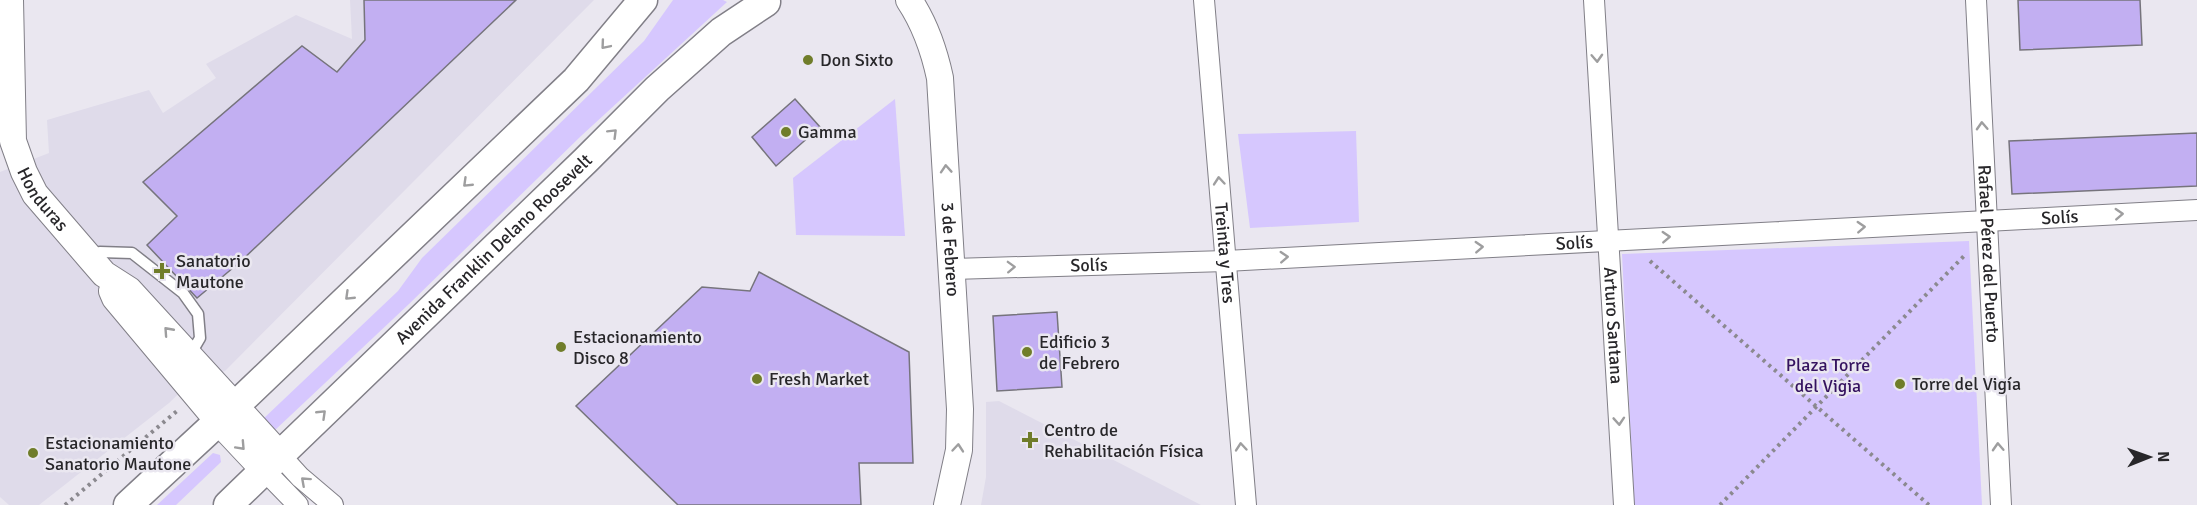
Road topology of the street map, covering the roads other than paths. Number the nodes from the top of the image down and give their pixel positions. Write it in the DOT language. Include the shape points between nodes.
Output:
graph roads {
  1 [pos="10,0"];
  2 [pos="643,0"];
  3 [pos="909,0"];
  4 [pos="1204,0"];
  5 [pos="1594,0"];
  6 [pos="1976,0"];
  7 [pos="769,1"];
  8 [pos="6,144"];
  9 [pos="2197,210"];
  10 [pos="1987,227"];
  11 [pos="1616,239"];
  12 [pos="1226,261"];
  13 [pos="98,267"];
  14 [pos="953,269"];
  15 [pos="189,355"];
  16 [pos="226,413"];
  17 [pos="272,463"];
  18 [pos="128,505"];
  19 [pos="228,505"];
  20 [pos="298,505"];
  21 [pos="333,505"];
  22 [pos="947,505"];
  23 [pos="1246,505"];
  24 [pos="1624,505"];
  25 [pos="2001,505"];
  1 -- 8 [label="street, Honduras"];
  2 -- 16 [label="main road, one-way" via="576,80"];
  14 -- 3 [label="street, 3 de Febrero, one-way" via="939,78 924,25"];
  12 -- 4 [label="street, Treinta y Tres, one-way"];
  5 -- 11 [label="street, Arturo Santana, one-way"];
  10 -- 6 [label="street, Rafael Pérez del Puerto, one-way"];
  17 -- 7 [label="main road, Avenida Franklin Delano Roosevelt, one-way" via="657,89 721,32"];
  8 -- 13 [label="street, Honduras" via="35,194"];
  10 -- 9 [label="street, Solís, one-way"];
  11 -- 10 [label="street, Solís, one-way"];
  25 -- 10 [label="street, Rafael Pérez del Puerto, one-way"];
  12 -- 11 [label="street, Solís, one-way"];
  11 -- 24 [label="street, Arturo Santana, one-way"];
  14 -- 12 [label="street, Solís, one-way"];
  23 -- 12 [label="street, Treinta y Tres, one-way"];
  15 -- 13 [label="street, Honduras, one-way" via="129,290"];
  13 -- 15 [label="lane" via="100,252 132,253 183,293 198,314 200,338"];
  13 -- 16 [label="street, Honduras" via="115,298 196,394"];
  22 -- 14 [label="street, 3 de Febrero, one-way" via="959,450"];
  15 -- 16 [label="street, Honduras"];
  16 -- 17 [label="street, Honduras"];
  16 -- 18 [label="main road"];
  17 -- 19 [label="main road, Avenida Franklin Delano Roosevelt"];
  17 -- 20 [label="street"];
  21 -- 17 [label="street, one-way" via="300,477"];
}
